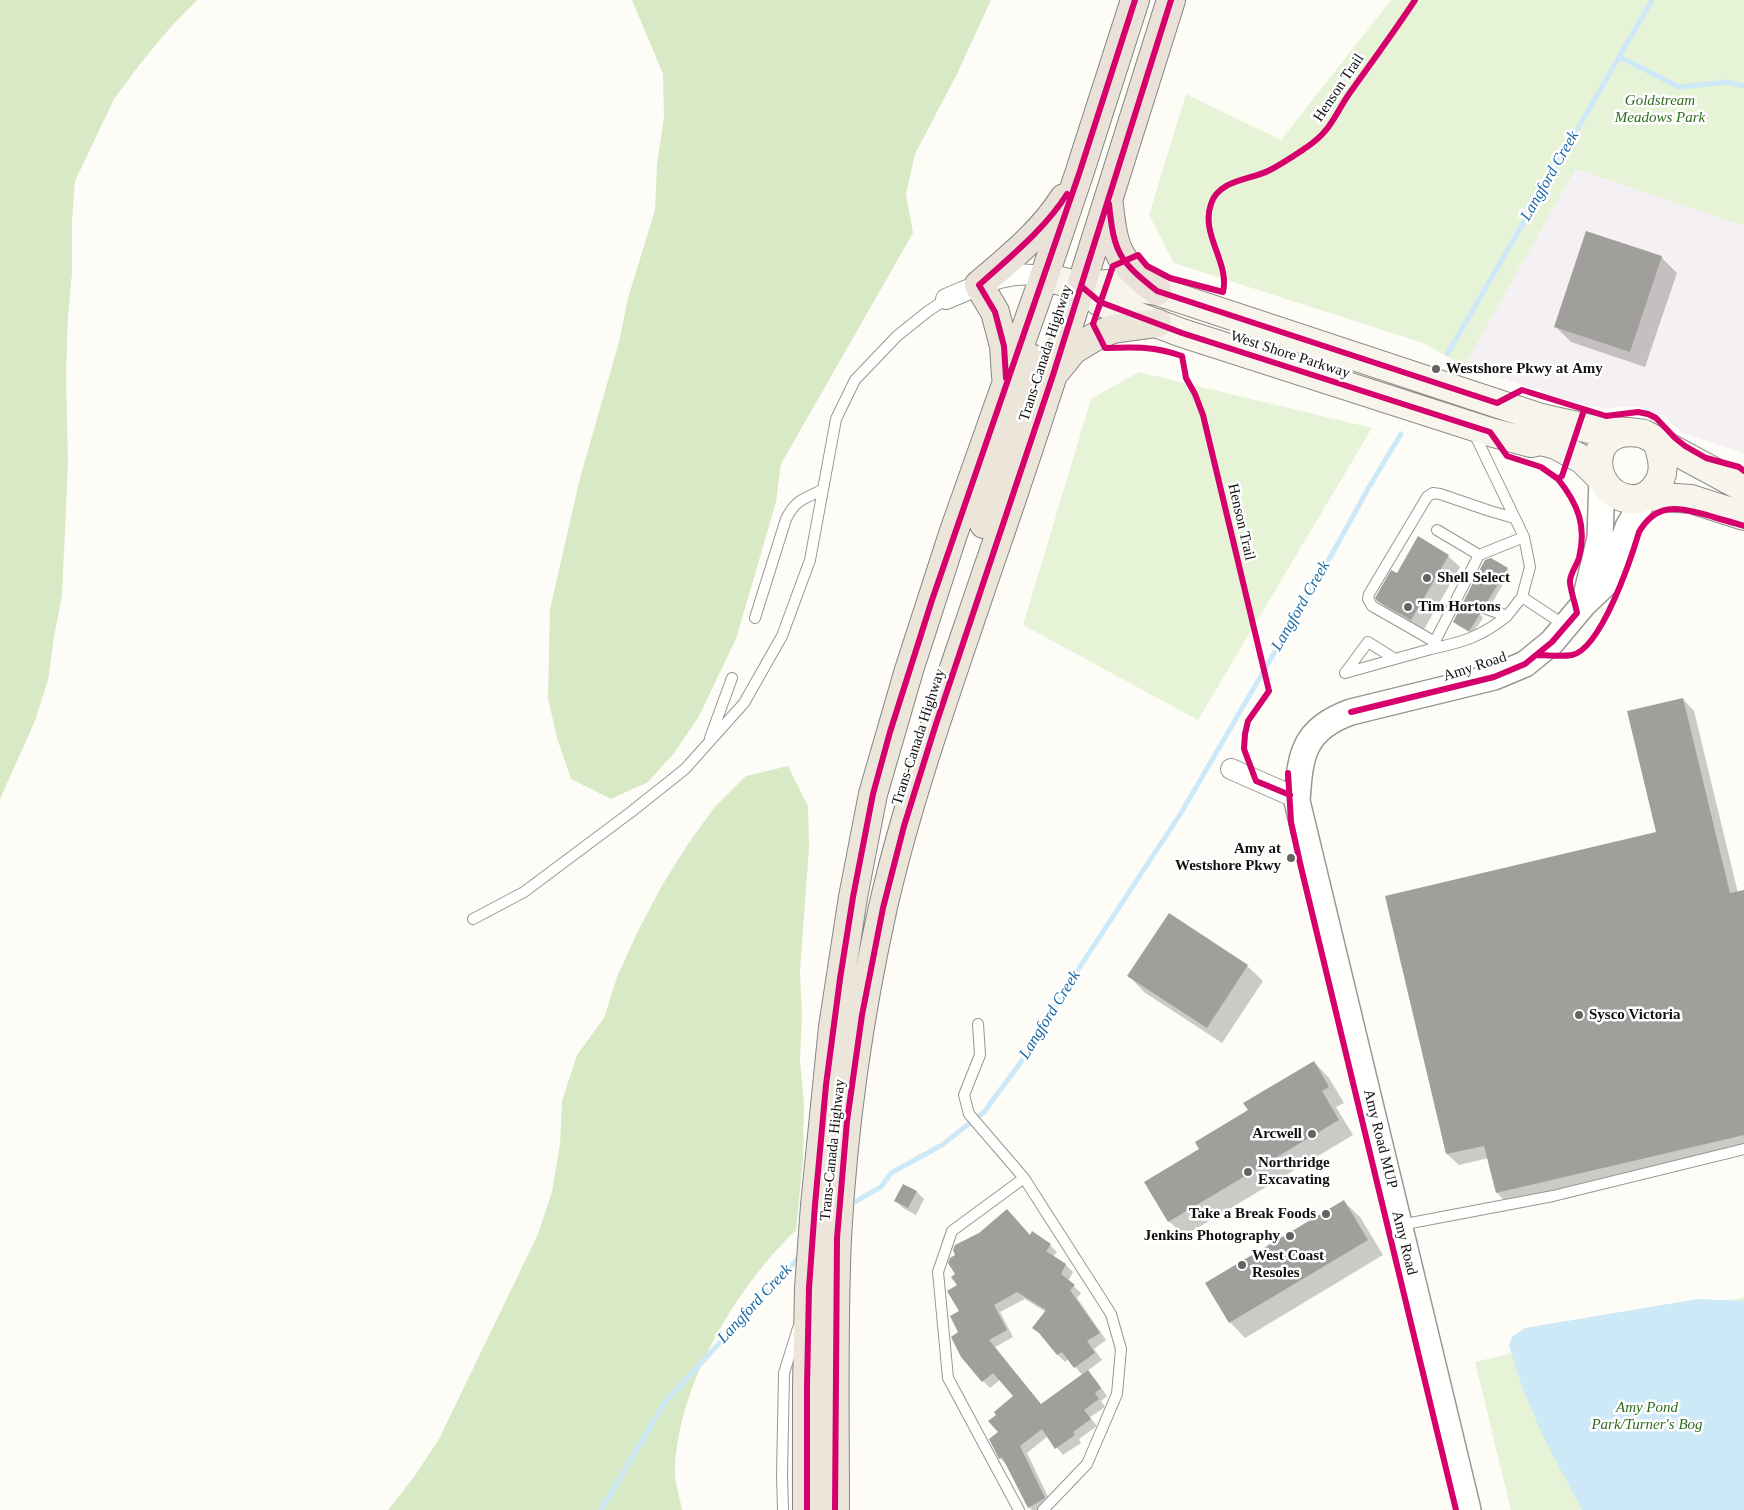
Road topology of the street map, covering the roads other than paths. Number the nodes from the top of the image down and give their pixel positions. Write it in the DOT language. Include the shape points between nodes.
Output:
graph roads {
  1 [pos="1134,0"];
  2 [pos="1171,0"];
  3 [pos="1079,174"];
  4 [pos="1108,200"];
  5 [pos="1044,277"];
  6 [pos="980,285"];
  7 [pos="1081,286"];
  8 [pos="1157,292"];
  9 [pos="946,299"];
  10 [pos="1158,323"];
  11 [pos="1053,375"];
  12 [pos="1006,383"];
  13 [pos="1470,426"];
  14 [pos="1630,432"];
  15 [pos="1660,451"];
  16 [pos="1744,488"];
  17 [pos="823,489"];
  18 [pos="1602,489"];
  19 [pos="1744,495"];
  20 [pos="1646,496"];
  21 [pos="1744,516"];
  22 [pos="1514,518"];
  23 [pos="1437,530"];
  24 [pos="1524,537"];
  25 [pos="1479,555"];
  26 [pos="1522,597"];
  27 [pos="1583,605"];
  28 [pos="1484,608"];
  29 [pos="1507,616"];
  30 [pos="755,618"];
  31 [pos="969,624"];
  32 [pos="1566,626"];
  33 [pos="1433,645"];
  34 [pos="1395,659"];
  35 [pos="732,678"];
  36 [pos="708,744"];
  37 [pos="1231,769"];
  38 [pos="1297,801"];
  39 [pos="473,919"];
  40 [pos="978,1024"];
  41 [pos="1744,1149"];
  42 [pos="1024,1178"];
  43 [pos="1400,1225"];
  44 [pos="837,1238"];
  45 [pos="809,1288"];
  46 [pos="783,1510"];
  47 [pos="807,1510"];
  48 [pos="821,1510"];
  49 [pos="835,1510"];
  50 [pos="1019,1510"];
  51 [pos="1043,1510"];
  52 [pos="1468,1510"];
  1 -- 3 [label="highway, Trans-Canada Highway"];
  2 -- 4 [label="highway, Trans-Canada Highway"];
  3 -- 5 [label="highway, Trans-Canada Highway"];
  3 -- 6 [label="highway" via="1044,224"];
  4 -- 7 [label="highway, Trans-Canada Highway"];
  4 -- 8 [label="highway" via="1116,249 1132,272"];
  5 -- 6 [label="street" via="1010,274"];
  5 -- 7 [label="main road, West Shore Parkway"];
  5 -- 12 [label="highway, Trans-Canada Highway"];
  5 -- 31 [label="highway" via="1043,318 1037,343 972,567 968,591"];
  6 -- 9 [label="street"];
  6 -- 12 [label="highway" via="996,312 1004,346"];
  7 -- 8 [label="main road, West Shore Parkway" via="1108,284"];
  7 -- 10 [label="main road, West Shore Parkway" via="1100,302"];
  7 -- 11 [label="highway, Trans-Canada Highway"];
  8 -- 14 [label="main road, West Shore Parkway" via="1541,418 1599,431"];
  9 -- 17 [label="lane" via="897,336 855,380 836,420"];
  10 -- 11 [label="highway" via="1113,328 1098,335 1073,350"];
  10 -- 13 [label="main road, West Shore Parkway"];
  11 -- 31 [label="highway, Trans-Canada Highway"];
  12 -- 45 [label="highway, Trans-Canada Highway" via="932,600 873,794 833,1027"];
  13 -- 18 [label="main road, West Shore Parkway" via="1531,443 1541,441 1570,452 1583,460"];
  13 -- 22 [label="lane"];
  14 -- 15 [label="main road" via="1644,434"];
  14 -- 18 [label="main road" via="1615,435 1602,445 1599,455"];
  15 -- 16 [label="main road"];
  15 -- 19 [label="main road" via="1678,468"];
  15 -- 20 [label="main road" via="1663,470 1658,484"];
  17 -- 30 [label="lane" via="800,500 786,519"];
  17 -- 36 [label="lane" via="810,560 782,636 744,703"];
  18 -- 20 [label="main road" via="1636,499"];
  18 -- 27 [label="street, Amy Road" via="1600,538"];
  20 -- 21 [label="main road" via="1691,498"];
  20 -- 27 [label="street, Amy Road" via="1628,527 1610,579"];
  22 -- 24 [label="lane"];
  22 -- 33 [label="lane" via="1440,494 1433,493 1427,497 1368,594 1368,599 1372,606"];
  23 -- 25 [label="lane"];
  24 -- 25 [label="lane"];
  24 -- 26 [label="lane" via="1530,567"];
  25 -- 33 [label="lane"];
  26 -- 29 [label="lane"];
  26 -- 32 [label="lane"];
  27 -- 32 [label="street, Amy Road"];
  28 -- 29 [label="lane"];
  29 -- 33 [label="lane" via="1472,638"];
  31 -- 44 [label="highway, Trans-Canada Highway" via="904,826 883,908 862,1015 847,1121"];
  32 -- 38 [label="street, Amy Road" via="1525,664 1494,677 1337,717 1310,740 1303,752"];
  33 -- 34 [label="lane"];
  35 -- 36 [label="lane"];
  36 -- 39 [label="lane" via="677,775 524,892"];
  37 -- 38 [label="street"];
  38 -- 43 [label="street, Amy Road"];
  40 -- 42 [label="lane" via="980,1055 964,1094 969,1114"];
  41 -- 43 [label="lane" via="1554,1196"];
  42 -- 50 [label="lane" via="952,1231 938,1272 948,1378"];
  42 -- 51 [label="lane" via="1112,1314 1121,1349 1117,1394 1087,1464"];
  43 -- 52 [label="street, Amy Road"];
  44 -- 48 [label="highway" via="828,1292 824,1348"];
  44 -- 49 [label="highway, Trans-Canada Highway"];
  45 -- 46 [label="lane" via="784,1373"];
  45 -- 47 [label="highway, Trans-Canada Highway"];
}
